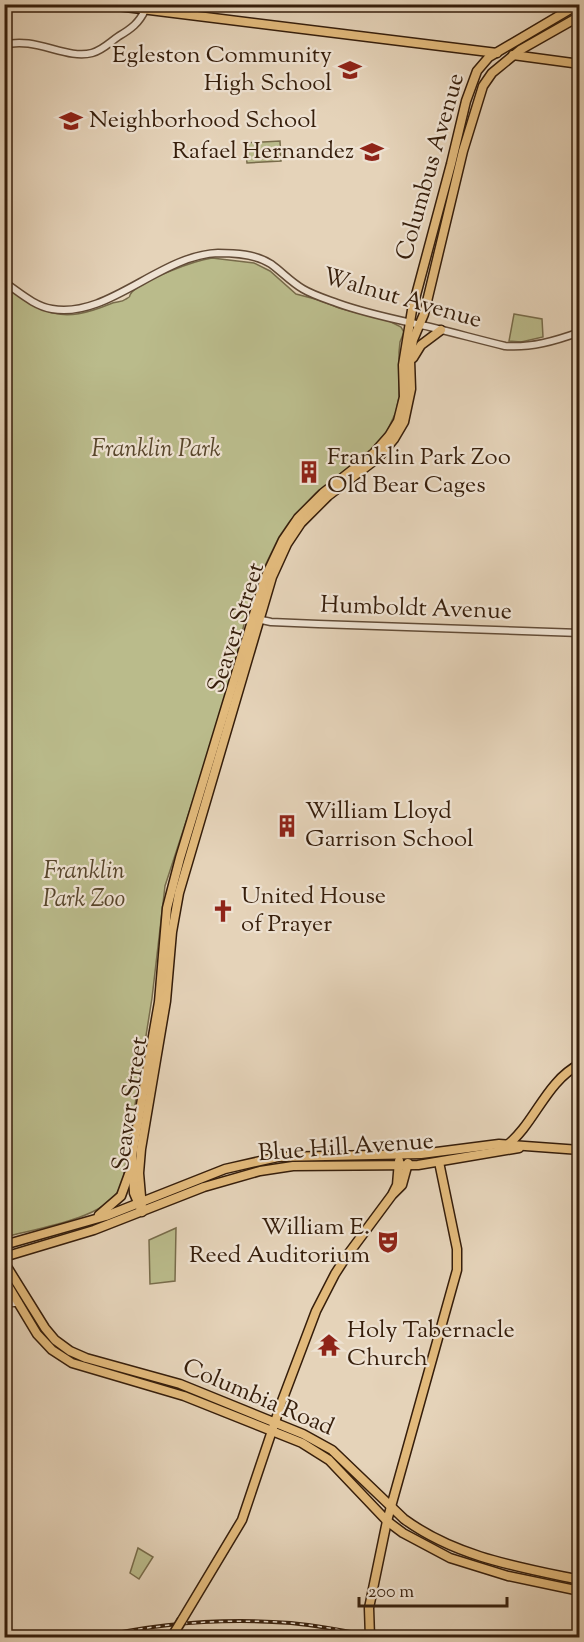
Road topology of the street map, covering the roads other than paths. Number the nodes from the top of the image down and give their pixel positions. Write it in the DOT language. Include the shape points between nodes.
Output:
graph roads {
  1 [pos="101,4"];
  2 [pos="579,4"];
  3 [pos="145,10"];
  4 [pos="579,16"];
  5 [pos="4,45"];
  6 [pos="496,53"];
  7 [pos="514,55"];
  8 [pos="579,64"];
  9 [pos="4,282"];
  10 [pos="415,324"];
  11 [pos="441,330"];
  12 [pos="579,332"];
  13 [pos="410,367"];
  14 [pos="255,618"];
  15 [pos="579,633"];
  16 [pos="579,1064"];
  17 [pos="509,1144"];
  18 [pos="523,1147"];
  19 [pos="579,1150"];
  20 [pos="495,1153"];
  21 [pos="404,1155"];
  22 [pos="132,1156"];
  23 [pos="439,1162"];
  24 [pos="403,1166"];
  25 [pos="140,1178"];
  26 [pos="163,1192"];
  27 [pos="141,1206"];
  28 [pos="85,1222"];
  29 [pos="4,1245"];
  30 [pos="4,1257"];
  31 [pos="4,1262"];
  32 [pos="4,1279"];
  33 [pos="4,1303"];
  34 [pos="19,1303"];
  35 [pos="275,1421"];
  36 [pos="272,1430"];
  37 [pos="391,1508"];
  38 [pos="387,1521"];
  39 [pos="579,1580"];
  40 [pos="579,1591"];
  41 [pos="172,1635"];
  42 [pos="370,1638"];
  1 -- 3 [label="main road"];
  2 -- 6 [label="main road, Columbus Avenue"];
  3 -- 5 [label="street" via="138,23 91,53 32,43"];
  3 -- 6 [label="main road"];
  4 -- 7 [label="main road, Columbus Avenue"];
  6 -- 7 [label="main road"];
  6 -- 10 [label="main road, Columbus Avenue" via="480,66 467,96 413,306"];
  7 -- 8 [label="main road"];
  7 -- 10 [label="main road, Columbus Avenue" via="491,74 480,91"];
  9 -- 10 [label="street, Walnut Avenue" via="27,298 51,309 64,310 91,305 123,292 182,261 221,253 255,257 304,290"];
  10 -- 11 [label="street, Walnut Avenue"];
  10 -- 13 [label="main road, Seaver Street"];
  10 -- 14 [label="main road, Seaver Street" via="403,365 403,404 394,429 374,453 323,493 293,525 269,569"];
  11 -- 12 [label="street, Walnut Avenue" via="520,347"];
  11 -- 13 [label="main road" via="418,348"];
  13 -- 14 [label="main road, Seaver Street" via="410,397 399,431 379,457 328,496 301,524 277,564"];
  14 -- 15 [label="street, Humboldt Avenue" via="271,622"];
  14 -- 22 [label="main road, Seaver Street" via="169,897 159,1005"];
  14 -- 25 [label="main road, Seaver Street" via="178,893"];
  16 -- 17 [label="main road" via="561,1076"];
  17 -- 18 [label="main road, Blue Hill Avenue"];
  17 -- 20 [label="main road"];
  17 -- 21 [label="main road, Blue Hill Avenue"];
  18 -- 19 [label="main road, Blue Hill Avenue"];
  18 -- 20 [label="main road, Blue Hill Avenue"];
  20 -- 23 [label="main road, Blue Hill Avenue"];
  21 -- 24 [label="main road"];
  21 -- 26 [label="main road, Blue Hill Avenue" via="278,1157 225,1169"];
  22 -- 27 [label="main road, Seaver Street" via="133,1186"];
  22 -- 28 [label="main road" via="121,1196"];
  23 -- 24 [label="main road, Blue Hill Avenue"];
  23 -- 37 [label="main road" via="456,1240 457,1270"];
  24 -- 27 [label="main road, Blue Hill Avenue" via="293,1166 260,1171"];
  24 -- 35 [label="main road" via="392,1195 334,1274 309,1327"];
  25 -- 26 [label="main road" via="149,1191"];
  25 -- 27 [label="main road, Seaver Street"];
  26 -- 27 [label="main road, Blue Hill Avenue"];
  27 -- 28 [label="main road, Blue Hill Avenue"];
  27 -- 30 [label="main road, Blue Hill Avenue" via="94,1230"];
  28 -- 29 [label="main road, Blue Hill Avenue"];
  31 -- 35 [label="main road, Columbia Road" via="45,1328 70,1351 180,1384"];
  32 -- 34 [label="main road, Columbia Road"];
  33 -- 34 [label="street"];
  34 -- 36 [label="main road, Columbia Road" via="40,1338 72,1363 184,1396"];
  35 -- 36 [label="main road"];
  35 -- 37 [label="main road, Columbia Road" via="332,1450"];
  36 -- 38 [label="main road, Columbia Road" via="329,1460"];
  36 -- 41 [label="main road, bridge" via="242,1520"];
  37 -- 38 [label="main road"];
  37 -- 39 [label="main road, Columbia Road" via="417,1528 453,1547 511,1566"];
  38 -- 40 [label="main road, Columbia Road" via="450,1558 508,1576"];
  38 -- 42 [label="main road" via="369,1608"];
}
